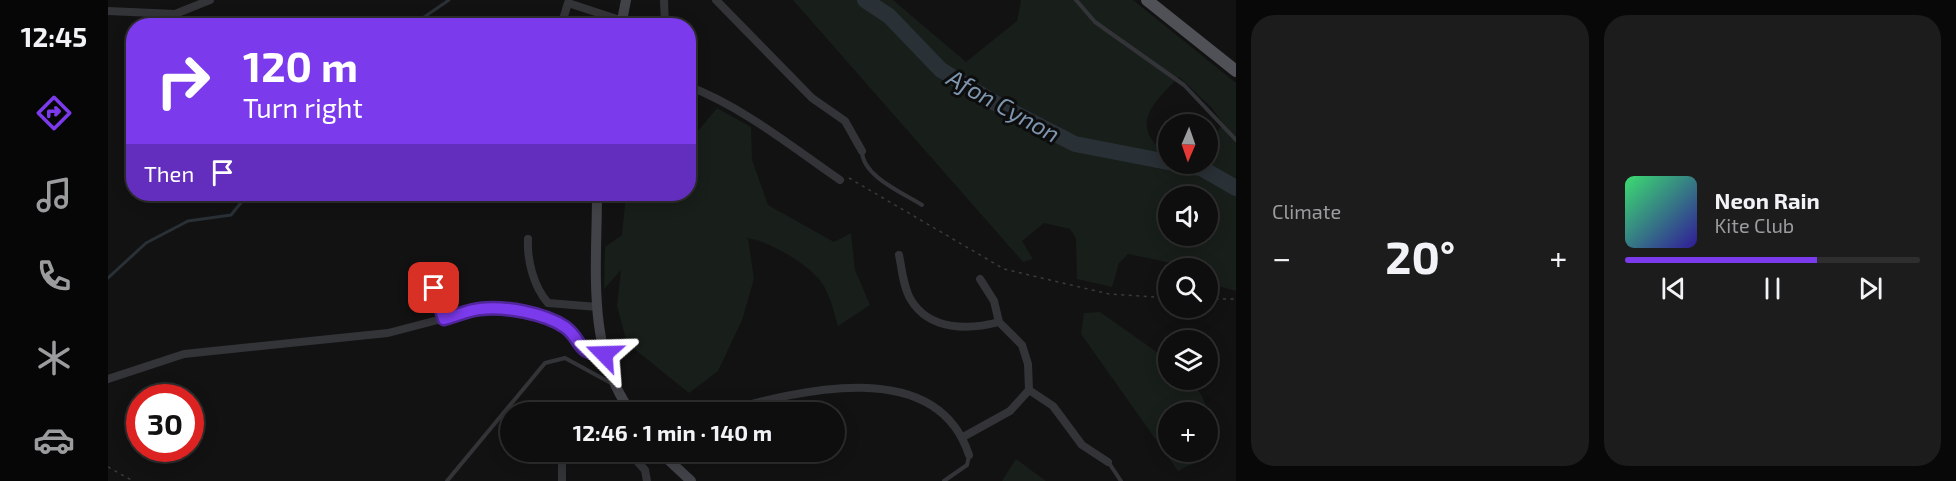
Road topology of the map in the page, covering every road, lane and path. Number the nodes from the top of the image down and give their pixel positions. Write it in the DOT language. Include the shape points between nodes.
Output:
graph roads {
  1 [pos="210,0"];
  2 [pos="626,0"];
  3 [pos="664,0"];
  4 [pos="716,0"];
  5 [pos="1076,0"];
  6 [pos="1148,0"];
  7 [pos="108,11"];
  8 [pos="563,18"];
  9 [pos="608,18"];
  10 [pos="623,18"];
  11 [pos="665,18"];
  12 [pos="1236,71"];
  13 [pos="696,89"];
  14 [pos="1236,140"];
  15 [pos="862,151"];
  16 [pos="840,180"];
  17 [pos="597,201"];
  18 [pos="922,206"];
  19 [pos="528,238"];
  20 [pos="899,255"];
  21 [pos="435,264"];
  22 [pos="980,279"];
  23 [pos="1158,297"];
  24 [pos="1218,299"];
  25 [pos="1236,299"];
  26 [pos="598,307"];
  27 [pos="444,319"];
  28 [pos="999,322"];
  29 [pos="604,354"];
  30 [pos="108,379"];
  31 [pos="613,384"];
  32 [pos="1029,390"];
  33 [pos="625,402"];
  34 [pos="770,402"];
  35 [pos="963,437"];
  36 [pos="969,455"];
  37 [pos="562,462"];
  38 [pos="638,462"];
  39 [pos="671,462"];
  40 [pos="1108,462"];
  41 [pos="108,467"];
  42 [pos="132,481"];
  43 [pos="447,481"];
  44 [pos="562,481"];
  45 [pos="647,481"];
  46 [pos="691,481"];
  47 [pos="944,481"];
  48 [pos="1121,481"];
  1 -- 7 [label="street" via="175,14"];
  2 -- 10 [label="main road"];
  3 -- 11 [label="street"];
  4 -- 15 [label="street" via="812,98 845,121"];
  5 -- 14 [label="lane" via="1095,22 1184,85"];
  6 -- 12 [label="main road"];
  8 -- 9 [label="street" via="568,3"];
  13 -- 16 [label="street" via="764,128"];
  15 -- 18 [label="lane" via="868,170"];
  16 -- 23 [label="path" via="847,177 1004,269 1109,294"];
  17 -- 26 [label="main road"];
  19 -- 26 [label="street" via="527,257 548,303"];
  20 -- 28 [label="street" via="911,300 920,311 958,329"];
  21 -- 27 [label="lane" via="434,288"];
  22 -- 28 [label="street" via="994,301"];
  24 -- 25 [label="path"];
  26 -- 29 [label="main road"];
  27 -- 29 [label="street" via="480,309 514,311 556,322 568,329 581,348 590,354"];
  27 -- 30 [label="street" via="332,341 184,354"];
  28 -- 32 [label="street" via="1016,337 1026,355"];
  29 -- 31 [label="main road"];
  31 -- 33 [label="main road"];
  31 -- 43 [label="lane" via="565,358 545,363"];
  32 -- 35 [label="street" via="1010,411"];
  32 -- 40 [label="street" via="1053,406 1082,445"];
  34 -- 35 [label="street" via="814,389 890,390 935,408"];
  35 -- 36 [label="street"];
  36 -- 47 [label="lane" via="967,465"];
  37 -- 44 [label="street"];
  38 -- 45 [label="street"];
  39 -- 46 [label="main road"];
  40 -- 48 [label="lane"];
  41 -- 42 [label="path"];
}
